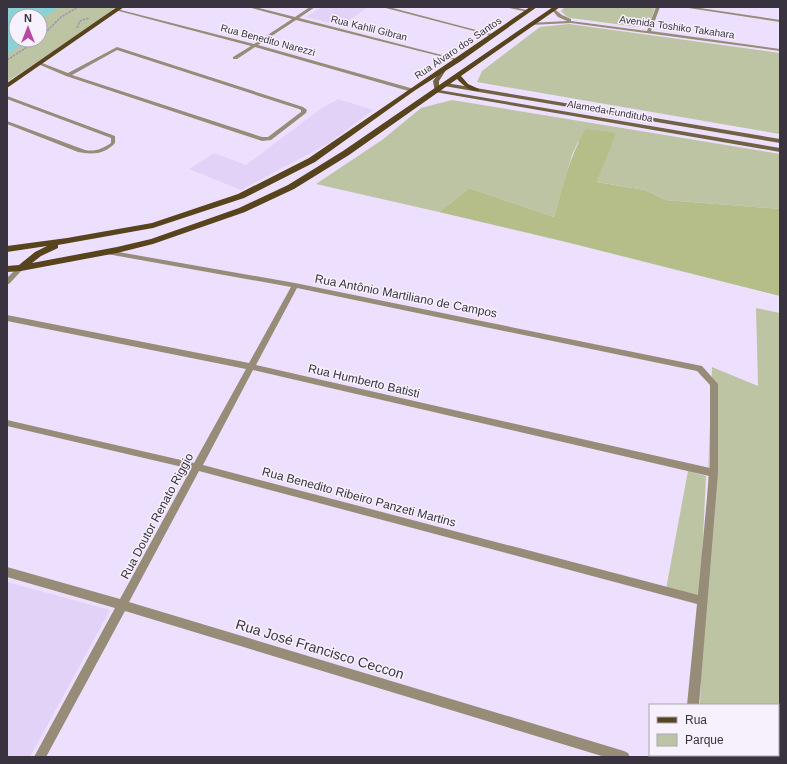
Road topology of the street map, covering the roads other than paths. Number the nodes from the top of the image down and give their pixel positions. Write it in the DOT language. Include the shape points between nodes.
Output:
graph roads {
  1 [pos="250,7"];
  2 [pos="313,7"];
  3 [pos="384,7"];
  4 [pos="507,7"];
  5 [pos="534,7"];
  6 [pos="658,7"];
  7 [pos="684,7"];
  8 [pos="119,8"];
  9 [pos="555,8"];
  10 [pos="528,11"];
  11 [pos="297,18"];
  12 [pos="780,21"];
  13 [pos="572,22"];
  14 [pos="530,24"];
  15 [pos="649,32"];
  16 [pos="493,35"];
  17 [pos="254,45"];
  18 [pos="780,50"];
  19 [pos="235,58"];
  20 [pos="459,60"];
  21 [pos="40,64"];
  22 [pos="444,70"];
  23 [pos="68,75"];
  24 [pos="458,77"];
  25 [pos="446,85"];
  26 [pos="7,86"];
  27 [pos="436,88"];
  28 [pos="477,90"];
  29 [pos="409,92"];
  30 [pos="7,97"];
  31 [pos="426,98"];
  32 [pos="482,99"];
  33 [pos="7,122"];
  34 [pos="780,141"];
  35 [pos="331,148"];
  36 [pos="780,150"];
  37 [pos="346,154"];
  38 [pos="66,242"];
  39 [pos="7,249"];
  40 [pos="107,252"];
  41 [pos="21,268"];
  42 [pos="7,269"];
  43 [pos="7,282"];
  44 [pos="295,286"];
  45 [pos="7,318"];
  46 [pos="251,367"];
  47 [pos="7,423"];
  48 [pos="197,467"];
  49 [pos="714,473"];
  50 [pos="7,572"];
  51 [pos="703,601"];
  52 [pos="122,605"];
  53 [pos="694,704"];
  54 [pos="40,757"];
  55 [pos="624,757"];
  1 -- 11 [label="street, Rua Kahlil Gibran"];
  2 -- 11 [label="street"];
  3 -- 16 [label="street"];
  4 -- 10 [label="street"];
  5 -- 10 [label="main road, Rua Álvaro dos Santos"];
  6 -- 15 [label="street"];
  7 -- 12 [label="street"];
  8 -- 17 [label="street, Rua Benedito Narezzi"];
  8 -- 21 [label="main road"];
  9 -- 13 [label="street" via="560,16"];
  9 -- 14 [label="main road"];
  10 -- 16 [label="main road, Rua Álvaro dos Santos"];
  11 -- 17 [label="street"];
  11 -- 20 [label="street, Rua Kahlil Gibran"];
  13 -- 14 [label="street"];
  13 -- 15 [label="street, Avenida Toshiko Takahara"];
  14 -- 24 [label="main road"];
  15 -- 18 [label="street, Avenida Toshiko Takahara"];
  16 -- 20 [label="main road, Rua Álvaro dos Santos"];
  17 -- 19 [label="street"];
  17 -- 29 [label="street, Rua Benedito Narezzi"];
  20 -- 22 [label="main road, Rua Álvaro dos Santos"];
  21 -- 23 [label="street"];
  21 -- 26 [label="main road"];
  22 -- 27 [label="main road" via="436,81"];
  22 -- 29 [label="main road, Rua Álvaro dos Santos"];
  23 -- 23 [label="street" via="262,139 269,139 304,110 116,48"];
  24 -- 25 [label="main road"];
  24 -- 28 [label="main road" via="466,85"];
  25 -- 27 [label="main road"];
  25 -- 28 [label="main road, Alameda Fundituba"];
  27 -- 29 [label="main road"];
  27 -- 31 [label="main road"];
  27 -- 32 [label="main road, Alameda Fundituba"];
  28 -- 34 [label="main road, Alameda Fundituba"];
  29 -- 35 [label="main road, Rua Álvaro dos Santos"];
  30 -- 33 [label="lane" via="108,135 112,137 113,143 97,153 89,153"];
  31 -- 32 [label="main road" via="449,96"];
  31 -- 37 [label="main road"];
  32 -- 36 [label="main road, Alameda Fundituba"];
  35 -- 37 [label="main road"];
  35 -- 38 [label="main road, Rua Álvaro dos Santos" via="257,188 220,204 153,225"];
  37 -- 40 [label="main road" via="291,187 242,210 153,241"];
  38 -- 39 [label="main road"];
  38 -- 41 [label="main road" via="38,254"];
  40 -- 41 [label="main road"];
  40 -- 44 [label="street, Rua Antônio Martiliano de Campos"];
  41 -- 42 [label="main road"];
  41 -- 43 [label="street"];
  44 -- 46 [label="street, Rua Doutor Renato Riggio"];
  44 -- 49 [label="street, Rua Antônio Martiliano de Campos" via="699,368 714,384"];
  45 -- 46 [label="street, Rua Humberto Batisti"];
  46 -- 48 [label="street, Rua Doutor Renato Riggio"];
  46 -- 49 [label="street, Rua Humberto Batisti"];
  47 -- 48 [label="street, Rua Benedito Ribeiro Panzeti Martins"];
  48 -- 51 [label="street, Rua Benedito Ribeiro Panzeti Martins"];
  48 -- 52 [label="street, Rua Doutor Renato Riggio"];
  49 -- 51 [label="street"];
  50 -- 52 [label="street, Rua José Francisco Ceccon"];
  51 -- 53 [label="street"];
  52 -- 54 [label="street, Rua Doutor Renato Riggio"];
  52 -- 55 [label="street, Rua José Francisco Ceccon"];
}
